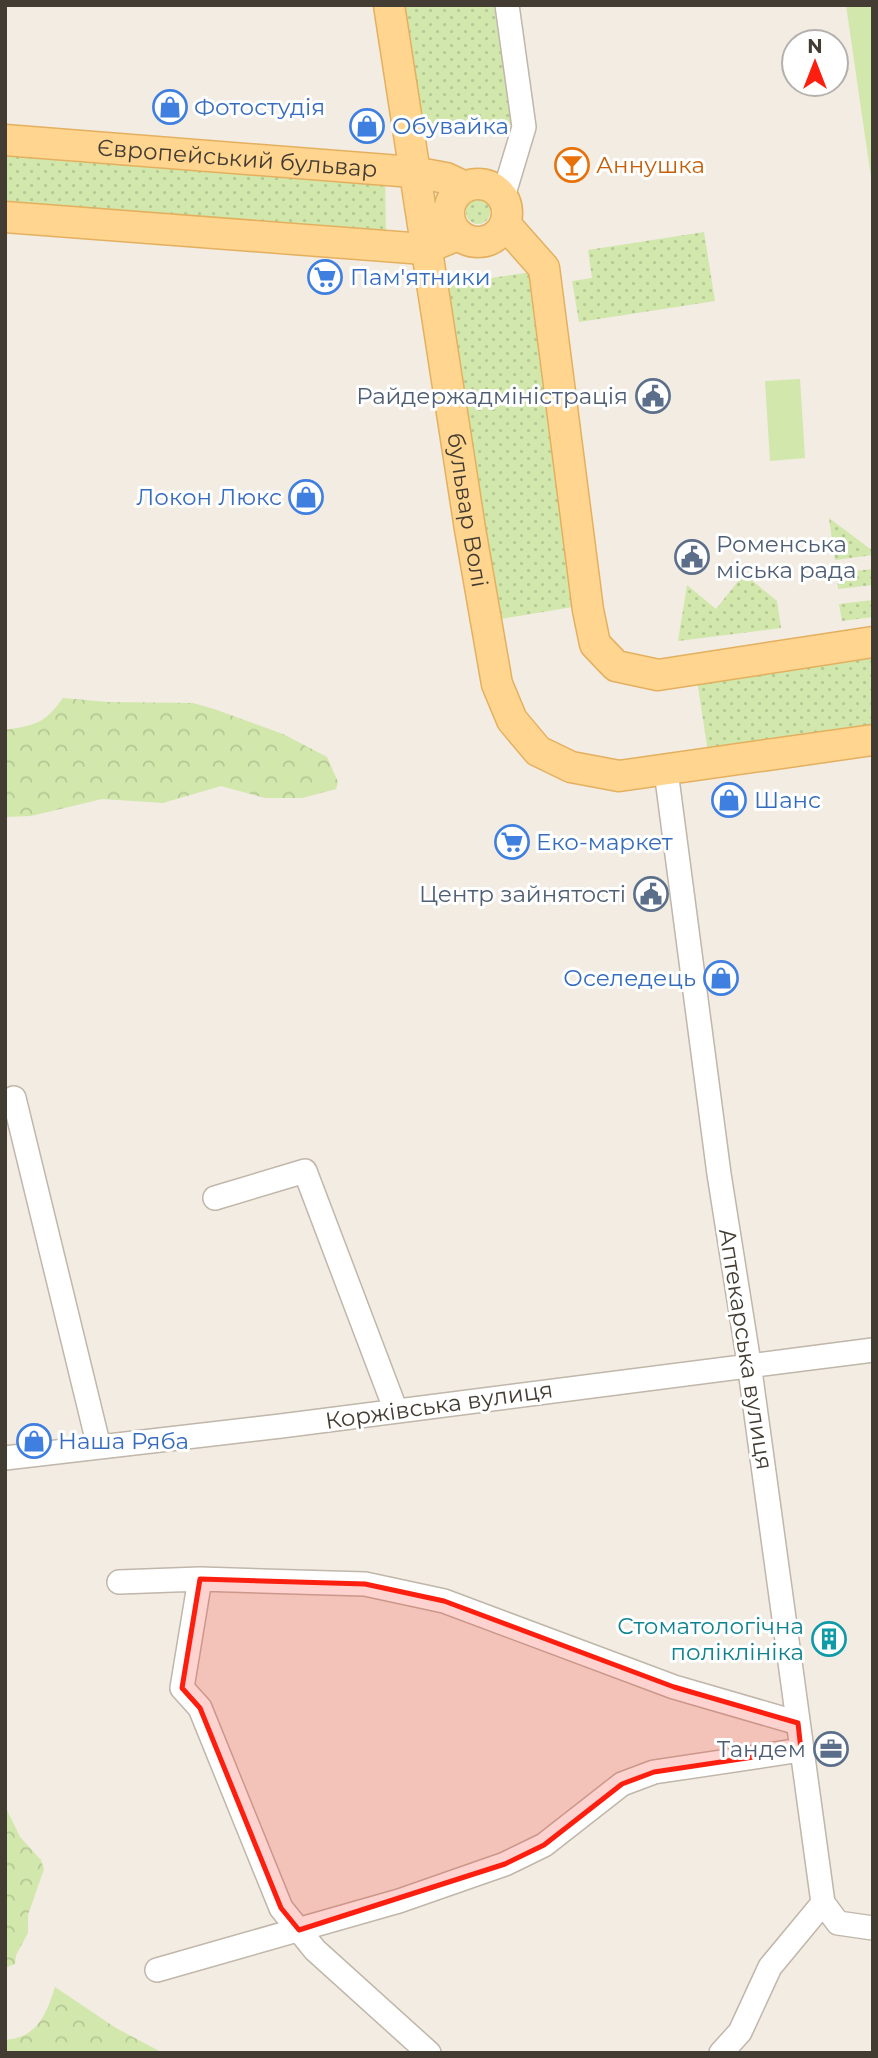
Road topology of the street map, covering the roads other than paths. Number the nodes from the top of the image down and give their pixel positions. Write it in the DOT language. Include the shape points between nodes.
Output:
graph roads {
  1 [pos="388,5"];
  2 [pos="507,5"];
  3 [pos="5,139"];
  4 [pos="413,172"];
  5 [pos="465,187"];
  6 [pos="504,211"];
  7 [pos="5,217"];
  8 [pos="458,234"];
  9 [pos="425,249"];
  10 [pos="873,642"];
  11 [pos="873,740"];
  12 [pos="666,771"];
  13 [pos="14,1098"];
  14 [pos="215,1198"];
  15 [pos="873,1350"];
  16 [pos="749,1363"];
  17 [pos="397,1410"];
  18 [pos="99,1447"];
  19 [pos="5,1458"];
  20 [pos="200,1579"];
  21 [pos="119,1582"];
  22 [pos="798,1723"];
  23 [pos="801,1749"];
  24 [pos="823,1903"];
  25 [pos="873,1928"];
  26 [pos="299,1930"];
  27 [pos="156,1970"];
  28 [pos="429,2053"];
  29 [pos="721,2053"];
  1 -- 4 [label="main road, бульвар Волі"];
  2 -- 6 [label="street" via="524,127"];
  3 -- 4 [label="main road, Європейський бульвар"];
  4 -- 5 [label="main road, Європейський бульвар"];
  4 -- 9 [label="main road, бульвар Волі"];
  5 -- 6 [label="main road, Європейський бульвар" via="492,187"];
  5 -- 8 [label="main road" via="454,196 449,209 450,223"];
  6 -- 8 [label="main road" via="497,235 484,242"];
  6 -- 10 [label="main road" via="544,268 595,644 616,666 658,675"];
  7 -- 9 [label="main road"];
  8 -- 9 [label="main road"];
  9 -- 12 [label="main road, бульвар Волі" via="497,684 512,720 538,751 571,767 620,776"];
  11 -- 12 [label="main road, бульвар Волі"];
  12 -- 16 [label="street, Аптекарська вулиця"];
  13 -- 18 [label="street"];
  14 -- 17 [label="street" via="305,1171"];
  15 -- 16 [label="street, Коржівська вулиця"];
  16 -- 17 [label="street, Коржівська вулиця"];
  16 -- 22 [label="street, Аптекарська вулиця"];
  17 -- 18 [label="street, Коржівська вулиця"];
  18 -- 19 [label="street, Коржівська вулиця"];
  20 -- 21 [label="street"];
  20 -- 22 [label="street" via="365,1584 444,1601 674,1687"];
  20 -- 26 [label="street" via="182,1688 200,1708 281,1908"];
  22 -- 23 [label="street, Аптекарська вулиця"];
  23 -- 24 [label="street, Аптекарська вулиця"];
  23 -- 26 [label="street" via="654,1772 622,1783 544,1845 505,1864"];
  24 -- 25 [label="street, Аптекарська вулиця" via="838,1923"];
  24 -- 29 [label="street" via="770,1967 740,2032"];
  26 -- 27 [label="street"];
  26 -- 28 [label="street" via="364,1997"];
}
